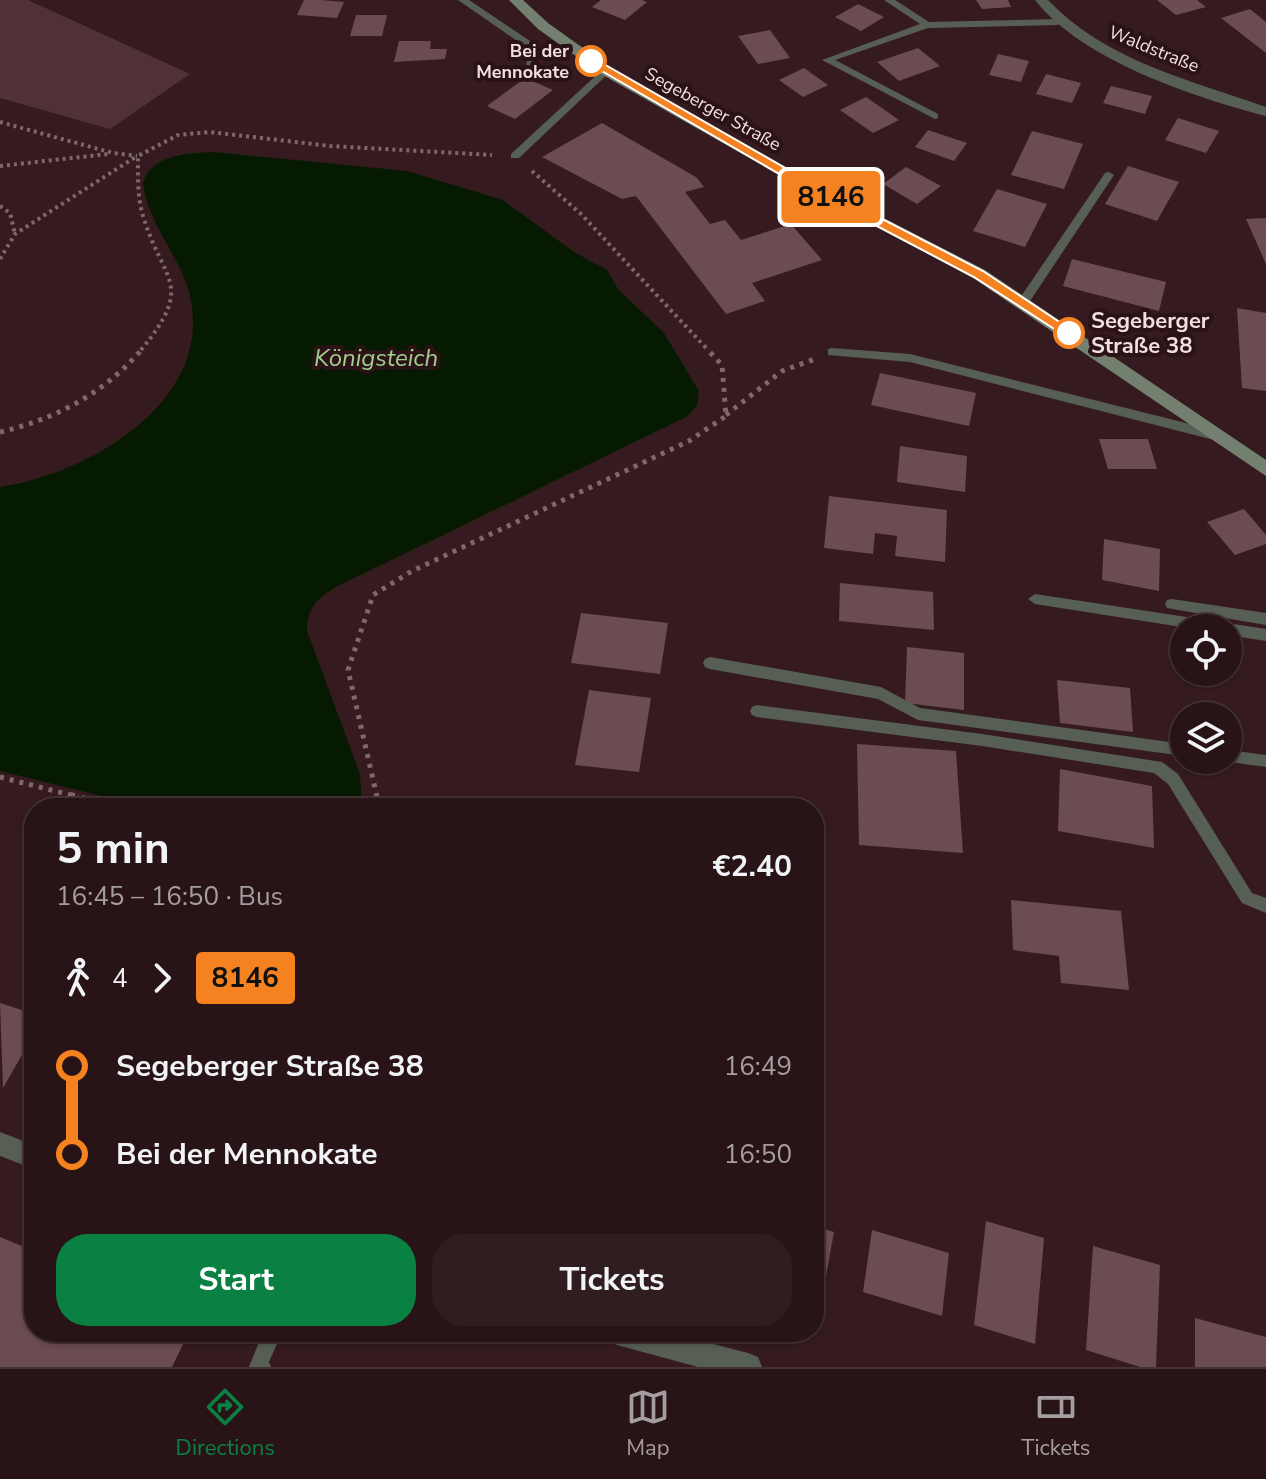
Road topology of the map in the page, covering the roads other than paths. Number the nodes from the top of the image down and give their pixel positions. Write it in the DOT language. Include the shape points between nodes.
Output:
graph roads {
  1 [pos="463,0"];
  2 [pos="515,0"];
  3 [pos="889,0"];
  4 [pos="1041,0"];
  5 [pos="1057,22"];
  6 [pos="927,25"];
  7 [pos="531,67"];
  8 [pos="606,71"];
  9 [pos="1266,112"];
  10 [pos="935,116"];
  11 [pos="515,156"];
  12 [pos="1109,175"];
  13 [pos="1024,301"];
  14 [pos="832,352"];
  15 [pos="1221,437"];
  16 [pos="1266,469"];
  17 [pos="1035,599"];
  18 [pos="1172,604"];
  19 [pos="1170,619"];
  20 [pos="1266,619"];
  21 [pos="1242,631"];
  22 [pos="1266,635"];
  23 [pos="710,663"];
  24 [pos="757,711"];
  25 [pos="1170,748"];
  26 [pos="1242,758"];
  27 [pos="1266,761"];
  28 [pos="1266,906"];
  29 [pos="0,1144"];
  30 [pos="24,1153"];
  31 [pos="268,1342"];
  32 [pos="654,1342"];
  33 [pos="262,1367"];
  34 [pos="748,1367"];
  1 -- 7 [label="lane" via="527,43 533,53"];
  2 -- 8 [label="main road, Segeberger Straße"];
  3 -- 6 [label="lane"];
  4 -- 5 [label="street, Waldstraße"];
  5 -- 6 [label="lane"];
  5 -- 9 [label="street, Waldstraße" via="1107,50"];
  6 -- 10 [label="lane" via="827,60"];
  8 -- 11 [label="lane"];
  8 -- 13 [label="main road, Segeberger Straße"];
  12 -- 13 [label="lane"];
  13 -- 15 [label="main road, Segeberger Straße"];
  14 -- 15 [label="lane" via="910,358"];
  15 -- 16 [label="main road, Segeberger Straße"];
  17 -- 19 [label="lane"];
  18 -- 20 [label="lane"];
  21 -- 22 [label="lane"];
  23 -- 25 [label="lane" via="881,693 918,714"];
  24 -- 28 [label="lane" via="1157,767 1173,779 1247,898"];
  26 -- 27 [label="lane"];
  29 -- 30 [label="street"];
  31 -- 33 [label="lane" via="258,1365"];
  32 -- 34 [label="street"];
}
